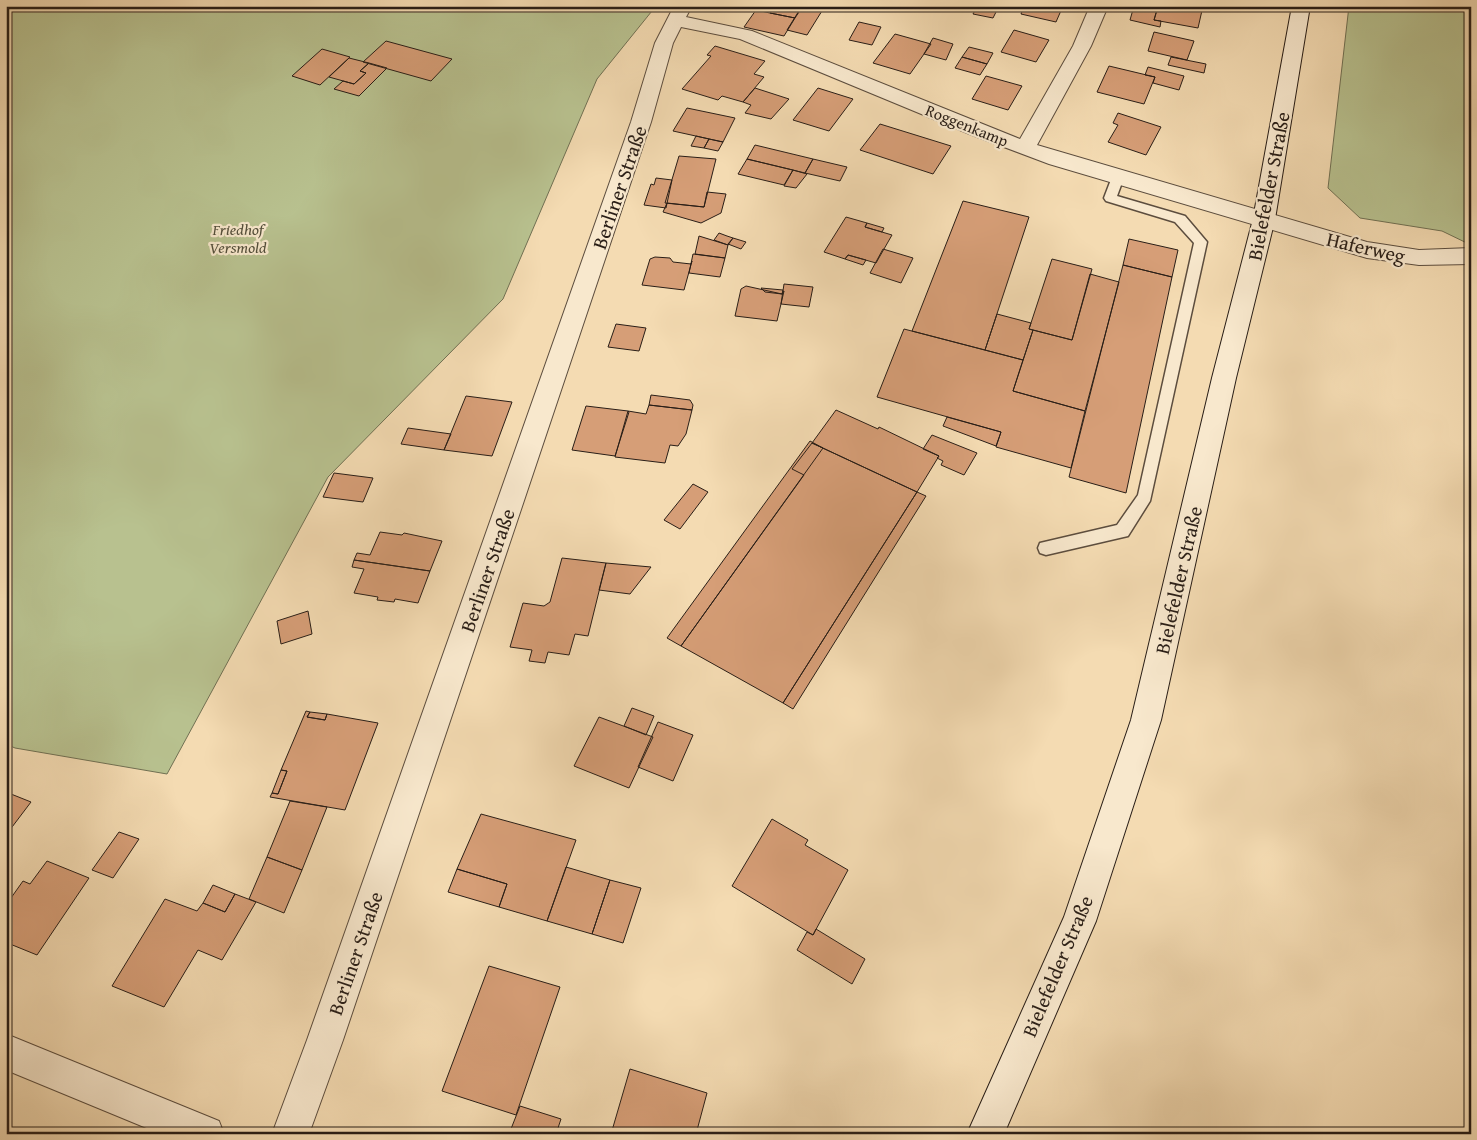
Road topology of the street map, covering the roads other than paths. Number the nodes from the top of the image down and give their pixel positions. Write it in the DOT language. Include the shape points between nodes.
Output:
graph roads {
  1 [pos="1099,6"];
  2 [pos="1301,6"];
  3 [pos="679,13"];
  4 [pos="1025,148"];
  5 [pos="1118,177"];
  6 [pos="1264,219"];
  7 [pos="1471,256"];
  8 [pos="1046,548"];
  9 [pos="6,1052"];
  10 [pos="206,1134"];
  11 [pos="290,1134"];
  12 [pos="985,1134"];
  1 -- 4 [label="street" via="1082,46"];
  2 -- 6 [label="street, Bielefelder Straße"];
  3 -- 4 [label="street, Roggenkamp" via="745,35"];
  3 -- 11 [label="street, Berliner Straße" via="664,43 641,122"];
  4 -- 5 [label="street, Roggenkamp"];
  5 -- 6 [label="street, Roggenkamp"];
  5 -- 8 [label="lane" via="1110,198 1180,219 1201,242 1145,497 1122,531"];
  6 -- 7 [label="street, Haferweg" via="1405,258 1445,260"];
  6 -- 12 [label="street, Bielefelder Straße" via="1146,720 1079,921"];
  9 -- 10 [label="street"];
}
